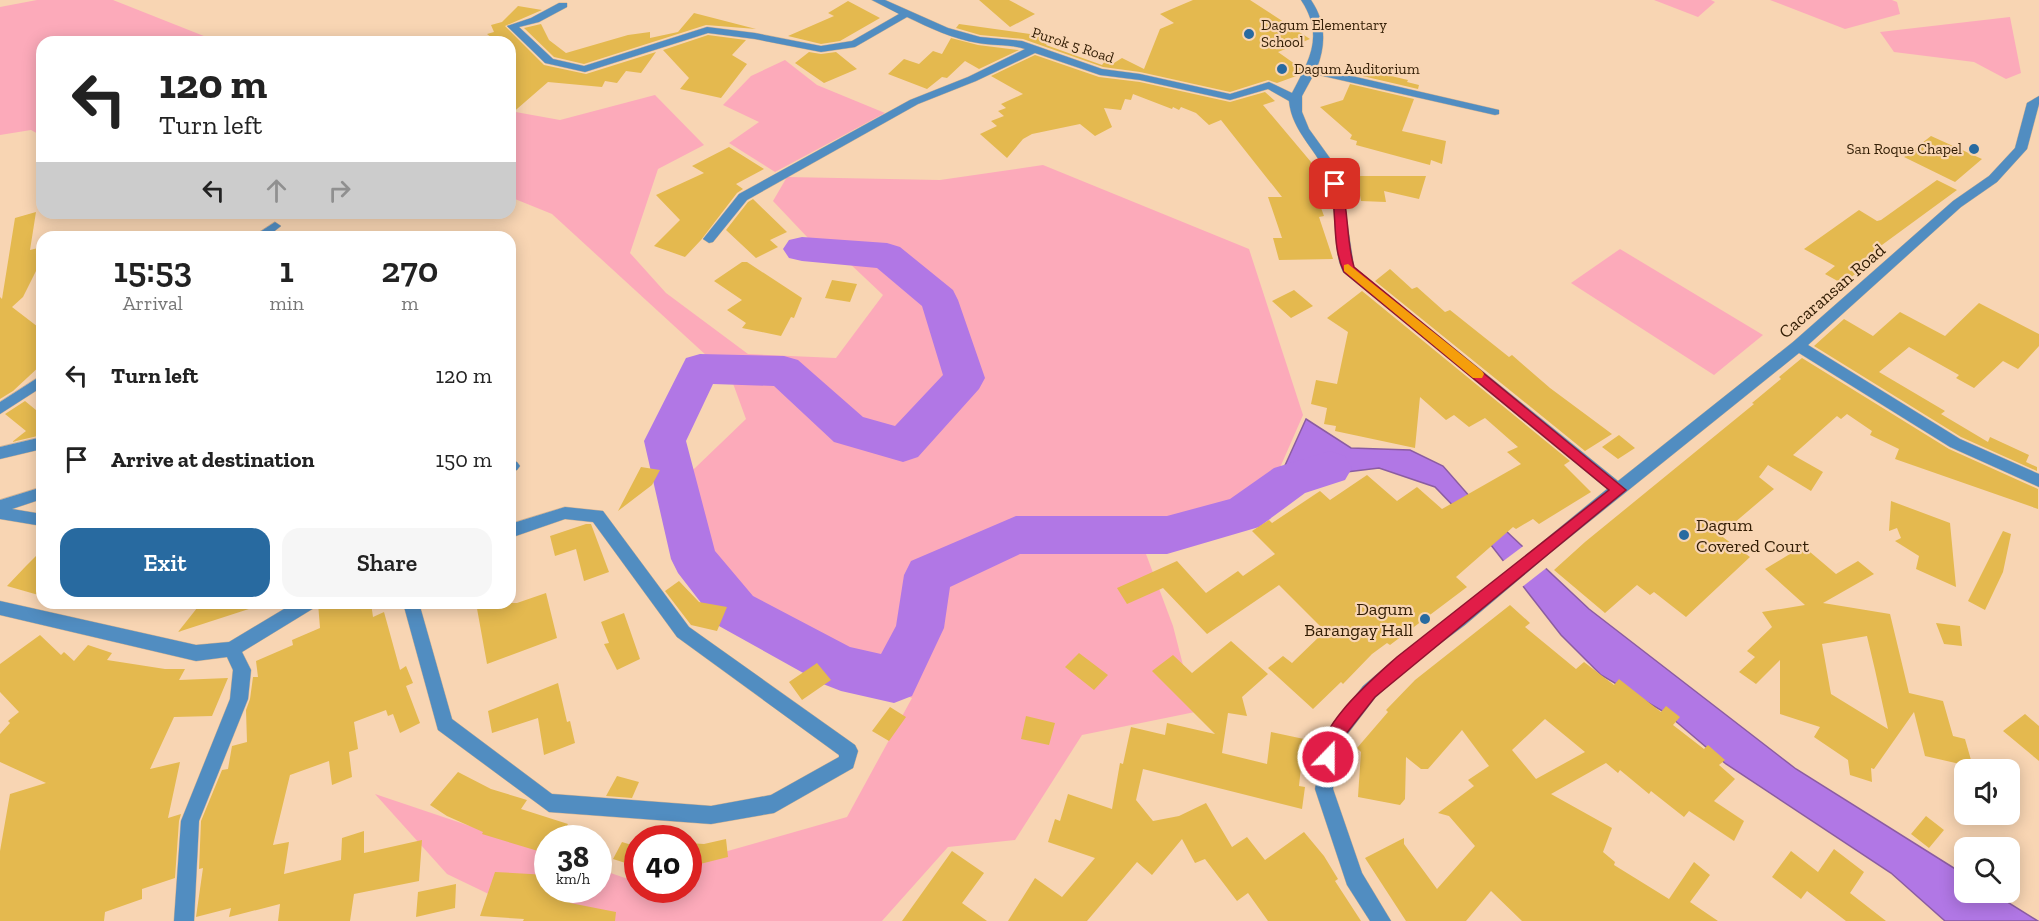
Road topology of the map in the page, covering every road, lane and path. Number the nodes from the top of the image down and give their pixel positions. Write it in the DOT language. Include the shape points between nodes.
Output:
graph roads {
  1 [pos="877,0"];
  2 [pos="1306,0"];
  3 [pos="563,5"];
  4 [pos="907,13"];
  5 [pos="1034,49"];
  6 [pos="1311,70"];
  7 [pos="2039,99"];
  8 [pos="1295,100"];
  9 [pos="1495,112"];
  10 [pos="275,226"];
  11 [pos="267,231"];
  12 [pos="709,239"];
  13 [pos="1798,346"];
  14 [pos="36,384"];
  15 [pos="0,409"];
  16 [pos="36,444"];
  17 [pos="0,453"];
  18 [pos="2039,482"];
  19 [pos="1619,490"];
  20 [pos="36,495"];
  21 [pos="0,506"];
  22 [pos="0,513"];
  23 [pos="36,519"];
  24 [pos="516,529"];
  25 [pos="0,608"];
  26 [pos="298,609"];
  27 [pos="413,609"];
  28 [pos="232,649"];
  29 [pos="184,921"];
  30 [pos="1381,921"];
  1 -- 4 [label="street, Purok 5 Road"];
  2 -- 6 [label="street" via="1317,23 1320,45"];
  3 -- 4 [label="street" via="535,20 512,26 549,61 585,69 707,30 821,49 855,44"];
  4 -- 5 [label="street, Purok 5 Road" via="970,38 1018,43"];
  5 -- 8 [label="street, Purok 5 Road" via="1100,72 1230,98 1269,85"];
  5 -- 12 [label="street" via="914,102 799,164 743,197"];
  6 -- 8 [label="street"];
  6 -- 9 [label="street"];
  7 -- 13 [label="street, Cacaransan Road" via="2030,110 2021,149 1993,179 1957,204"];
  8 -- 19 [label="street" via="1298,121 1331,169 1340,199 1348,269"];
  10 -- 11 [label="street"];
  13 -- 18 [label="street" via="1954,443"];
  13 -- 19 [label="street, Cacaransan Road"];
  14 -- 15 [label="street"];
  16 -- 17 [label="street"];
  19 -- 30 [label="street, Cacaransan Road" via="1369,692 1330,741 1324,789 1354,878"];
  20 -- 21 [label="street"];
  22 -- 23 [label="street"];
  24 -- 27 [label="street" via="565,513 597,516 683,632 849,751 847,762 774,804 711,815 549,802 444,724"];
  25 -- 28 [label="street" via="195,653"];
  26 -- 28 [label="street"];
  28 -- 29 [label="street" via="242,670 239,699 190,821"];
}
